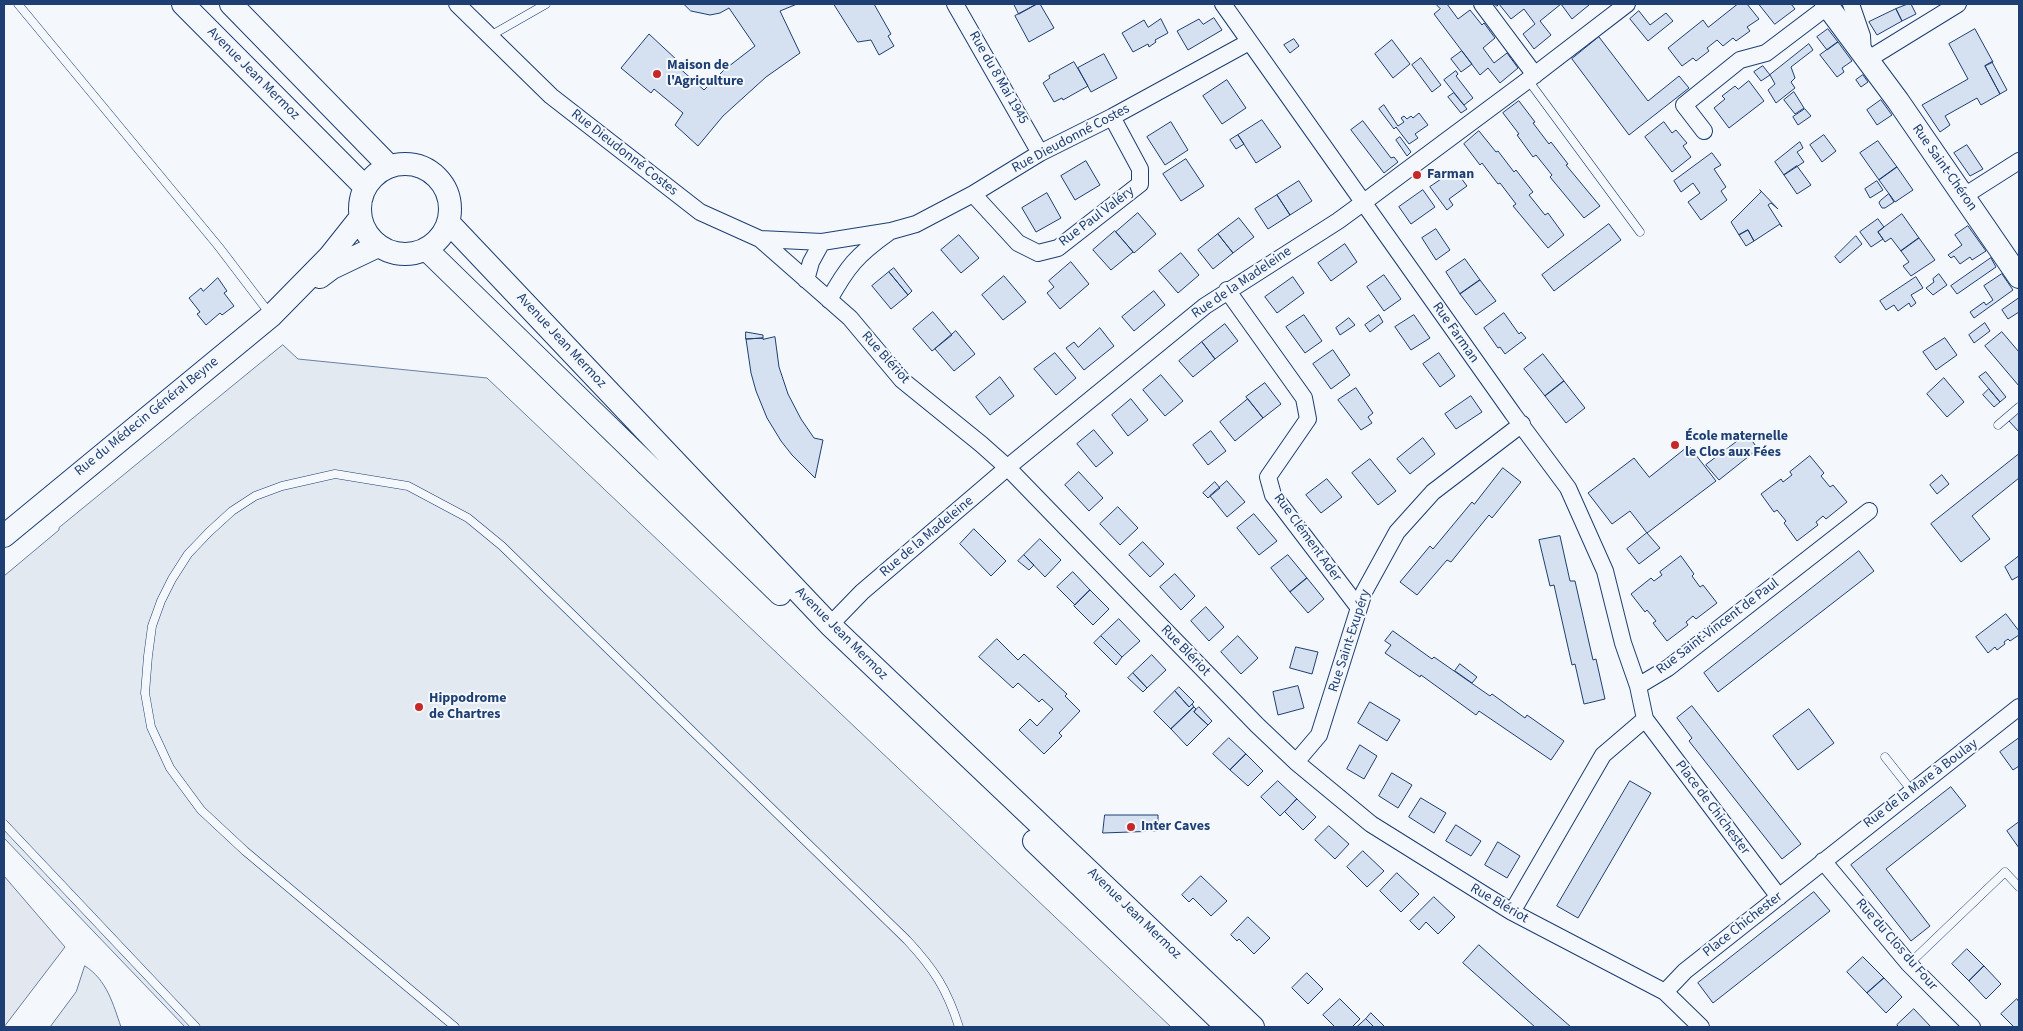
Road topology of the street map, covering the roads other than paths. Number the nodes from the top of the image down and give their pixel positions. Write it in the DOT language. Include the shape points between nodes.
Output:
graph roads {
  1 [pos="18,4"];
  2 [pos="183,4"];
  3 [pos="231,4"];
  4 [pos="457,4"];
  5 [pos="546,4"];
  6 [pos="955,4"];
  7 [pos="1223,4"];
  8 [pos="1482,4"];
  9 [pos="1852,4"];
  10 [pos="1958,4"];
  11 [pos="1827,5"];
  12 [pos="1616,7"];
  13 [pos="490,36"];
  14 [pos="1250,42"];
  15 [pos="1865,57"];
  16 [pos="1532,78"];
  17 [pos="1112,117"];
  18 [pos="1704,131"];
  19 [pos="1040,153"];
  20 [pos="2019,162"];
  21 [pos="389,166"];
  22 [pos="364,187"];
  23 [pos="973,194"];
  24 [pos="1964,196"];
  25 [pos="1364,202"];
  26 [pos="360,218"];
  27 [pos="448,222"];
  28 [pos="891,231"];
  29 [pos="1640,232"];
  30 [pos="760,239"];
  31 [pos="822,242"];
  32 [pos="378,246"];
  33 [pos="426,249"];
  34 [pos="2019,277"];
  35 [pos="806,280"];
  36 [pos="1227,290"];
  37 [pos="290,298"];
  38 [pos="830,300"];
  39 [pos="271,316"];
  40 [pos="2019,407"];
  41 [pos="1522,424"];
  42 [pos="1998,425"];
  43 [pos="1008,468"];
  44 [pos="1869,511"];
  45 [pos="4,536"];
  46 [pos="1359,608"];
  47 [pos="830,625"];
  48 [pos="1638,686"];
  49 [pos="2019,708"];
  50 [pos="1645,719"];
  51 [pos="1885,757"];
  52 [pos="1296,762"];
  53 [pos="1912,791"];
  54 [pos="4,824"];
  55 [pos="1823,861"];
  56 [pos="2019,887"];
  57 [pos="1779,898"];
  58 [pos="1512,912"];
  59 [pos="1909,964"];
  60 [pos="1665,992"];
  61 [pos="196,1027"];
  62 [pos="455,1027"];
  63 [pos="958,1027"];
  64 [pos="1227,1027"];
  65 [pos="1253,1027"];
  66 [pos="1701,1027"];
  67 [pos="1972,1027"];
  1 -- 39 [label="lane"];
  2 -- 22 [label="main road, Avenue Jean Mermoz"];
  3 -- 21 [label="main road"];
  4 -- 13 [label="street, Rue Dieudonné Costes"];
  5 -- 13 [label="lane"];
  6 -- 19 [label="street, Rue du 8 Mai 1945"];
  7 -- 14 [label="street, Rue Farman"];
  8 -- 16 [label="street"];
  9 -- 15 [label="street"];
  10 -- 15 [label="street"];
  11 -- 15 [label="main road, Rue Saint-Chéron"];
  11 -- 18 [label="street" via="1766,52 1740,60 1684,105"];
  12 -- 16 [label="street, Rue de la Madeleine"];
  13 -- 30 [label="street, Rue Dieudonné Costes" via="551,96 700,212"];
  14 -- 17 [label="street, Rue Dieudonné Costes"];
  14 -- 25 [label="street, Rue Farman"];
  15 -- 24 [label="main road, Rue Saint-Chéron"];
  16 -- 25 [label="street, Rue de la Madeleine"];
  16 -- 29 [label="lane"];
  17 -- 19 [label="street, Rue Dieudonné Costes"];
  17 -- 23 [label="street, Rue Paul Valéry" via="1140,169 1140,184 1058,248 1038,253 1018,243"];
  19 -- 23 [label="street, Rue Dieudonné Costes"];
  20 -- 24 [label="street"];
  21 -- 22 [label="main road"];
  21 -- 27 [label="main road" via="417,165 430,171 447,194 450,207"];
  22 -- 26 [label="main road"];
  23 -- 28 [label="street, Rue Dieudonné Costes" via="916,224"];
  24 -- 34 [label="main road, Rue Saint-Chéron"];
  25 -- 36 [label="street, Rue de la Madeleine"];
  25 -- 41 [label="street, Rue Farman"];
  26 -- 32 [label="main road" via="364,229"];
  26 -- 37 [label="main road, Rue du Médecin Général Beyne"];
  27 -- 33 [label="main road" via="444,233"];
  27 -- 47 [label="main road, Avenue Jean Mermoz"];
  28 -- 31 [label="street, Rue Dieudonné Costes"];
  28 -- 38 [label="street, Rue Dieudonné Costes" via="864,250 844,273"];
  30 -- 31 [label="street, Rue Dieudonné Costes"];
  30 -- 35 [label="street, Rue Blériot"];
  31 -- 35 [label="street"];
  32 -- 33 [label="main road" via="402,255"];
  32 -- 37 [label="main road, Rue du Médecin Général Beyne" via="332,268"];
  33 -- 64 [label="main road, Avenue Jean Mermoz"];
  35 -- 38 [label="street, Rue Blériot"];
  36 -- 43 [label="street, Rue de la Madeleine"];
  36 -- 46 [label="street, Rue Clément Ader" via="1304,398 1308,419 1268,477 1273,495"];
  37 -- 39 [label="main road, Rue du Médecin Général Beyne"];
  38 -- 43 [label="street, Rue Blériot" via="850,318 902,380"];
  39 -- 45 [label="main road, Rue du Médecin Général Beyne"];
  40 -- 42 [label="lane"];
  41 -- 46 [label="street, Rue Saint-Exupéry" via="1427,498 1398,532 1364,592"];
  41 -- 48 [label="street, Rue Farman" via="1568,488 1605,571 1623,643"];
  43 -- 47 [label="street, Rue de la Madeleine" via="862,592"];
  43 -- 52 [label="street, Rue Blériot"];
  44 -- 48 [label="street, Rue Saint-Vincent de Paul" via="1668,668"];
  46 -- 52 [label="street, Rue Saint-Exupéry" via="1319,735"];
  47 -- 65 [label="main road, Avenue Jean Mermoz"];
  48 -- 50 [label="street"];
  49 -- 53 [label="street, Rue de la Mare à Boulay"];
  50 -- 57 [label="street, Place de Chichester"];
  50 -- 58 [label="street" via="1603,754"];
  51 -- 53 [label="lane"];
  52 -- 58 [label="street, Rue Blériot" via="1371,824"];
  53 -- 55 [label="street, Rue de la Mare à Boulay"];
  54 -- 61 [label="lane"];
  55 -- 57 [label="street, Place Chichester"];
  55 -- 59 [label="street, Rue du Clos du Four"];
  56 -- 59 [label="lane" via="2005,872"];
  57 -- 60 [label="street, Place Chichester" via="1685,971"];
  58 -- 60 [label="street, Rue Blériot"];
  59 -- 67 [label="street, Rue du Clos du Four"];
  60 -- 66 [label="street, Rue Blériot"];
  62 -- 63 [label="lane" via="201,810 170,768 151,727 145,693 151,634 172,578 188,554 232,511 255,496 282,486 335,474 365,478 408,486 468,518 502,546 907,940 930,965 952,1003"];
}
